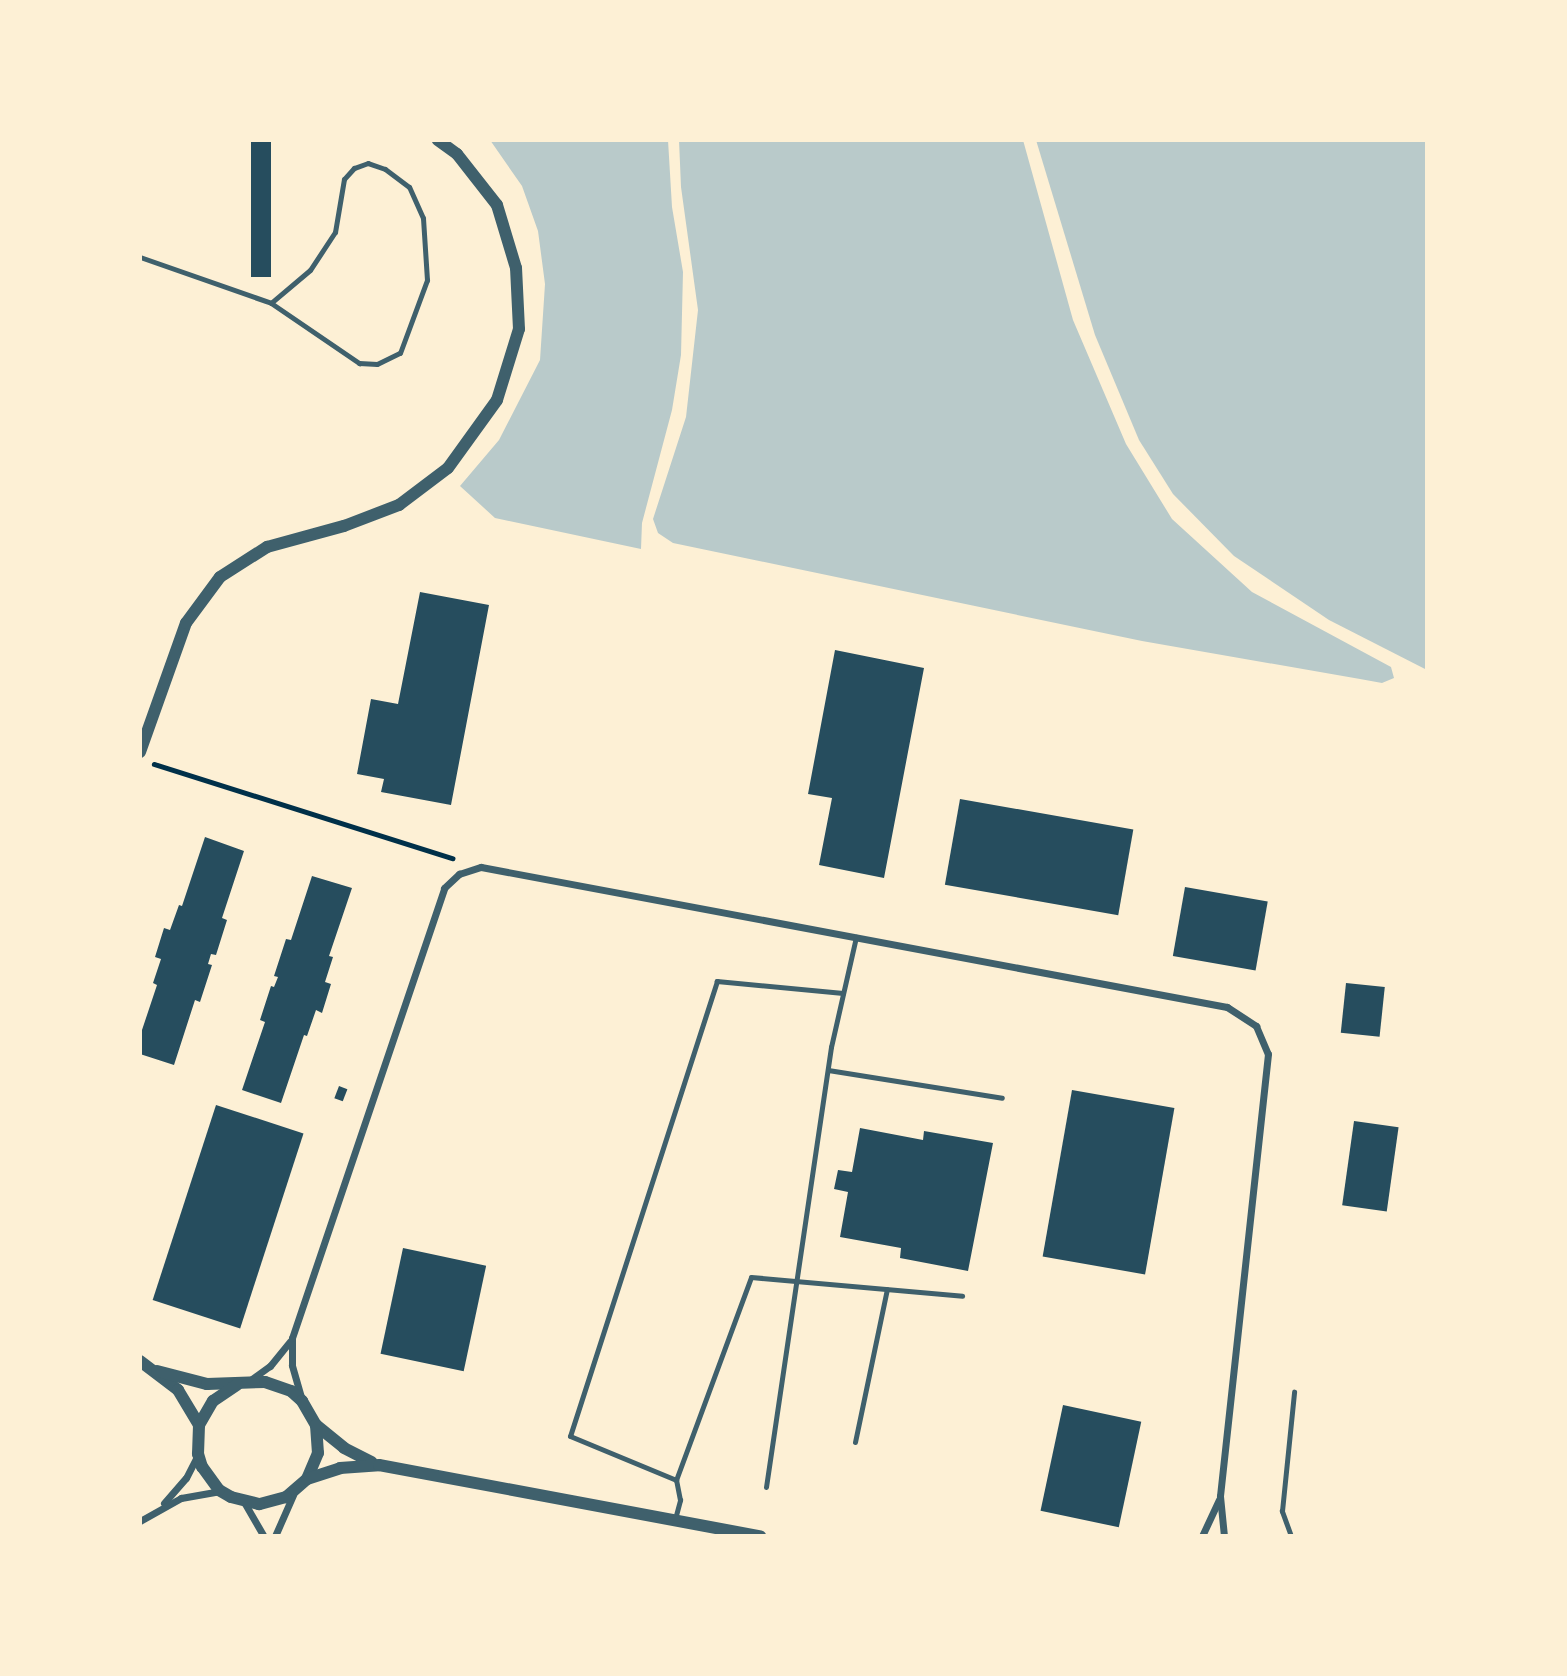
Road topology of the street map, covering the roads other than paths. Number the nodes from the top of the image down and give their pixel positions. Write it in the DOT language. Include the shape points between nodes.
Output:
graph roads {
  1 [pos="439,140"];
  2 [pos="140,257"];
  3 [pos="271,303"];
  4 [pos="140,752"];
  5 [pos="856,937"];
  6 [pos="843,993"];
  7 [pos="828,1070"];
  8 [pos="1002,1098"];
  9 [pos="797,1280"];
  10 [pos="887,1289"];
  11 [pos="962,1296"];
  12 [pos="292,1338"];
  13 [pos="140,1361"];
  14 [pos="157,1371"];
  15 [pos="242,1384"];
  16 [pos="1294,1392"];
  17 [pos="302,1401"];
  18 [pos="199,1425"];
  19 [pos="316,1425"];
  20 [pos="855,1441"];
  21 [pos="198,1454"];
  22 [pos="379,1465"];
  23 [pos="307,1479"];
  24 [pos="676,1480"];
  25 [pos="766,1487"];
  26 [pos="297,1489"];
  27 [pos="222,1491"];
  28 [pos="1220,1496"];
  29 [pos="244,1502"];
  30 [pos="159,1509"];
  31 [pos="675,1519"];
  32 [pos="140,1521"];
  33 [pos="264,1536"];
  34 [pos="275,1536"];
  35 [pos="760,1536"];
  36 [pos="1202,1536"];
  37 [pos="1224,1536"];
  38 [pos="1291,1536"];
  1 -- 4 [label="street" via="457,154 497,205 516,268 519,329 497,400 448,468 399,505 268,547 220,577 186,623"];
  2 -- 3 [label="lane"];
  3 -- 3 [label="lane" via="310,270 335,232 344,179 354,168 368,163 409,187 423,218 427,280 401,352 377,364 359,363"];
  5 -- 6 [label="lane"];
  5 -- 12 [label="street" via="481,867 459,873 444,888"];
  5 -- 28 [label="street" via="1227,1007 1256,1026 1268,1054"];
  6 -- 7 [label="lane"];
  6 -- 24 [label="lane" via="717,981 570,1436"];
  7 -- 8 [label="lane"];
  7 -- 9 [label="lane"];
  9 -- 10 [label="lane"];
  9 -- 24 [label="lane" via="751,1277"];
  9 -- 25 [label="lane"];
  10 -- 11 [label="lane"];
  10 -- 20 [label="lane"];
  12 -- 15 [label="street" via="270,1366"];
  12 -- 17 [label="street" via="292,1365"];
  13 -- 14 [label="street"];
  14 -- 15 [label="street" via="187,1381"];
  14 -- 18 [label="street" via="178,1390"];
  15 -- 17 [label="street" via="278,1385"];
  15 -- 18 [label="street" via="213,1401"];
  16 -- 38 [label="lane" via="1282,1511"];
  17 -- 19 [label="street"];
  18 -- 21 [label="street"];
  19 -- 22 [label="street" via="344,1448"];
  19 -- 23 [label="street" via="318,1453"];
  21 -- 27 [label="street" via="209,1479"];
  21 -- 30 [label="street" via="186,1478"];
  22 -- 23 [label="street" via="340,1468"];
  22 -- 31 [label="street"];
  23 -- 26 [label="street"];
  24 -- 31 [label="lane" via="680,1500"];
  26 -- 29 [label="street" via="272,1502"];
  26 -- 34 [label="street"];
  27 -- 29 [label="street"];
  27 -- 30 [label="street" via="195,1494"];
  28 -- 36 [label="street"];
  28 -- 37 [label="street"];
  29 -- 33 [label="street"];
  30 -- 32 [label="street"];
  31 -- 35 [label="street"];
}
